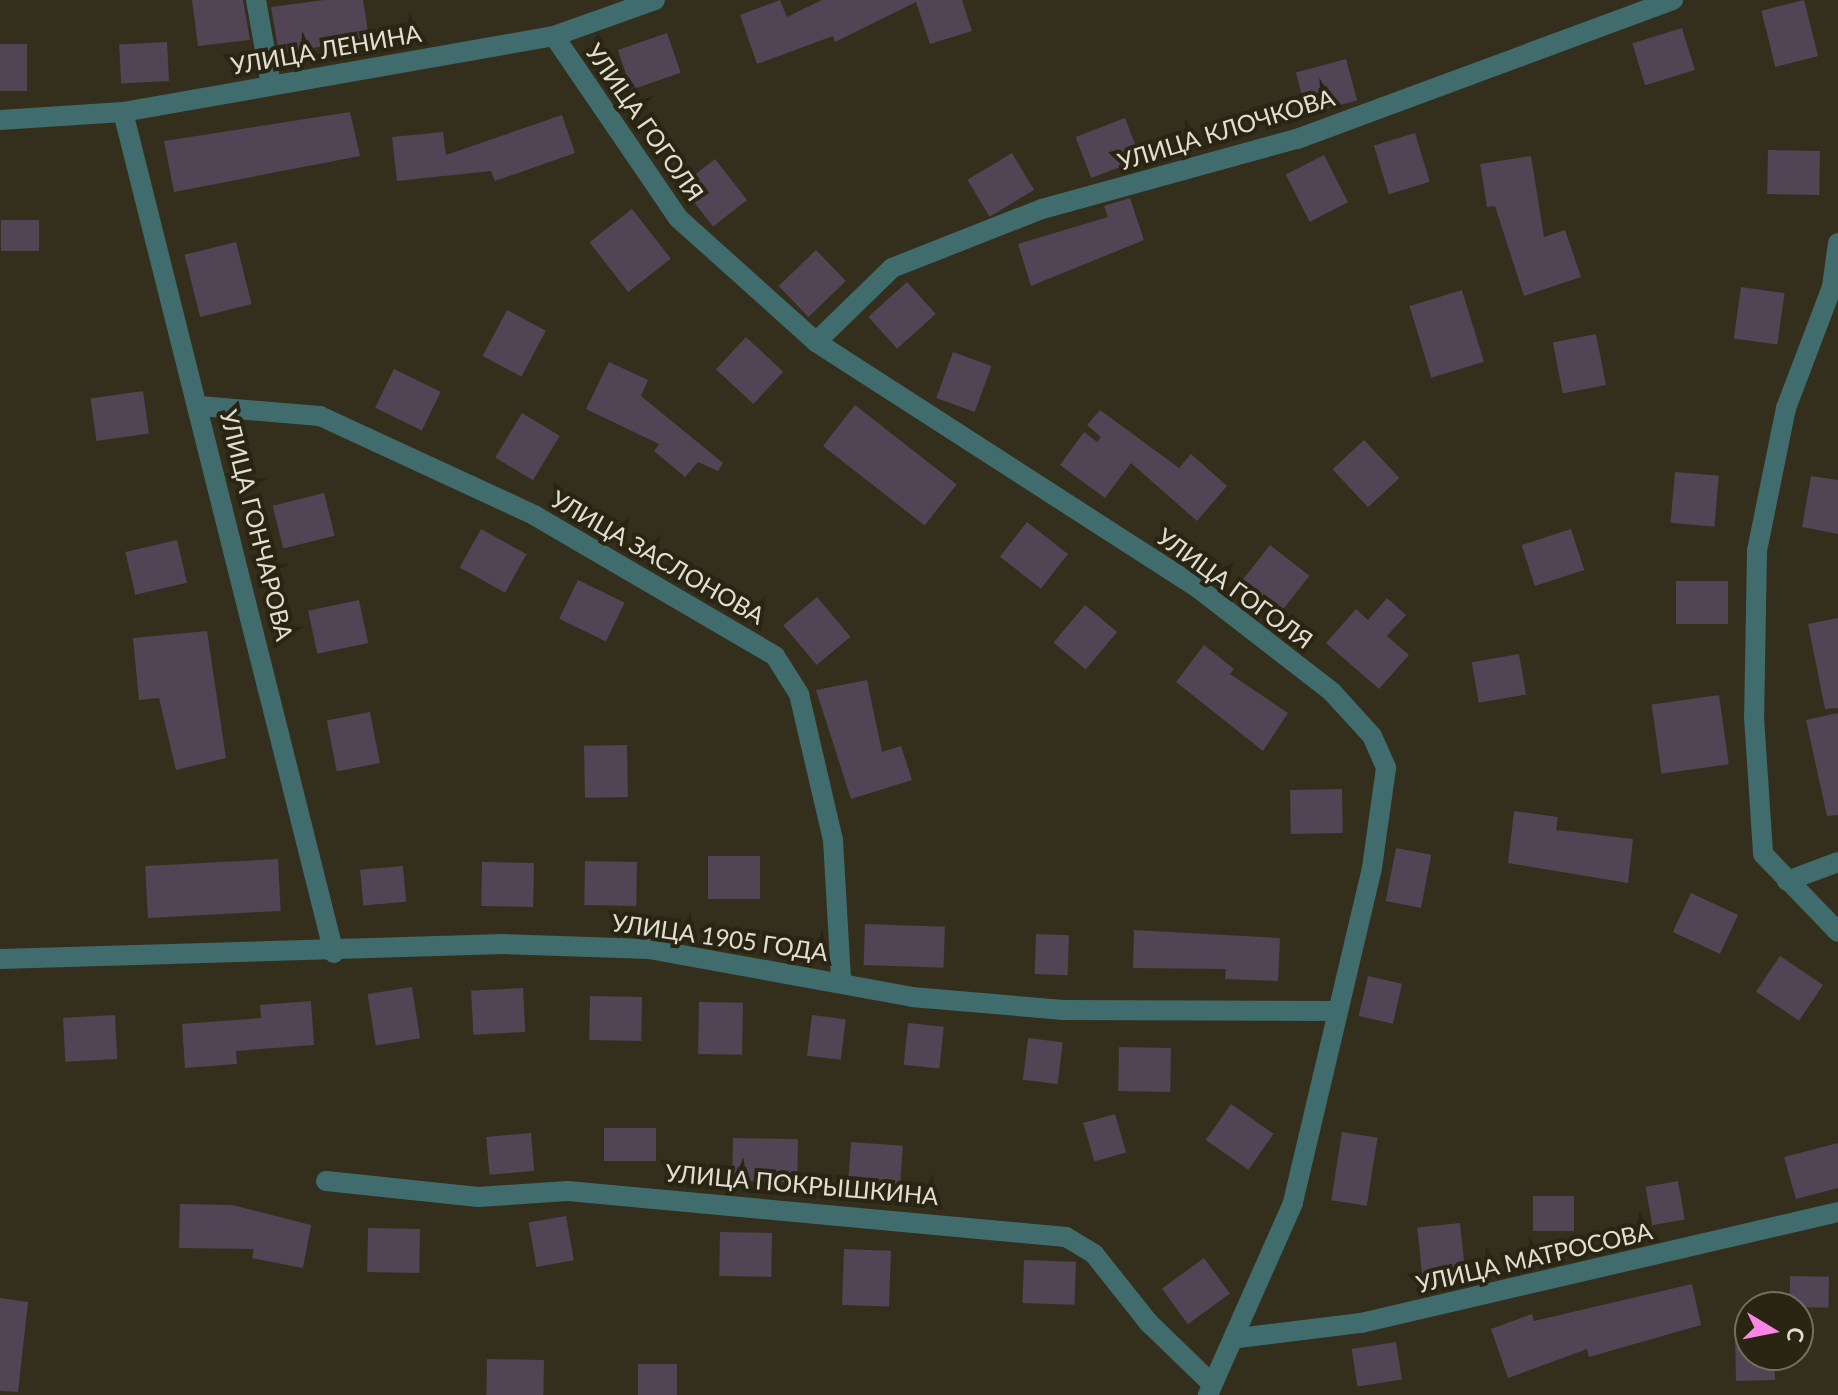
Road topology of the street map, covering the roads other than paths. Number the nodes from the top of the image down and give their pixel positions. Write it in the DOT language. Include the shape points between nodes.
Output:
graph roads {
  1 [pos="256,0"];
  2 [pos="655,0"];
  3 [pos="1673,0"];
  4 [pos="554,36"];
  5 [pos="271,84"];
  6 [pos="123,112"];
  7 [pos="0,120"];
  8 [pos="1838,243"];
  9 [pos="816,342"];
  10 [pos="200,406"];
  11 [pos="1838,862"];
  12 [pos="1787,881"];
  13 [pos="1838,932"];
  14 [pos="334,953"];
  15 [pos="0,959"];
  16 [pos="841,980"];
  17 [pos="1335,1011"];
  18 [pos="326,1181"];
  19 [pos="1838,1212"];
  20 [pos="1238,1338"];
  21 [pos="1210,1389"];
  1 -- 5 [label="street"];
  2 -- 4 [label="street, УЛИЦА ЛЕНИНА"];
  3 -- 9 [label="street, УЛИЦА КЛОЧКОВА" via="1297,139 1042,209 892,268"];
  4 -- 5 [label="street, УЛИЦА ЛЕНИНА"];
  4 -- 9 [label="street, УЛИЦА ГОГОЛЯ" via="678,218"];
  5 -- 6 [label="street, УЛИЦА ЛЕНИНА"];
  6 -- 7 [label="street, УЛИЦА ЛЕНИНА"];
  6 -- 10 [label="street, УЛИЦА ГОНЧАРОВА"];
  8 -- 12 [label="street" via="1832,287 1786,408 1757,551 1754,717 1763,854"];
  9 -- 17 [label="street, УЛИЦА ГОГОЛЯ" via="1198,588 1332,692 1372,736 1386,768 1372,868"];
  10 -- 14 [label="street, УЛИЦА ГОНЧАРОВА"];
  10 -- 16 [label="street, УЛИЦА ЗАСЛОНОВА" via="320,416 534,515 775,656 799,694 833,840"];
  11 -- 12 [label="street"];
  12 -- 13 [label="street"];
  14 -- 15 [label="street, УЛИЦА 1905 ГОДА"];
  14 -- 16 [label="street, УЛИЦА 1905 ГОДА" via="504,944 649,949"];
  16 -- 17 [label="street, УЛИЦА 1905 ГОДА" via="912,997 1063,1010"];
  17 -- 20 [label="street, УЛИЦА ГОГОЛЯ" via="1293,1203"];
  18 -- 21 [label="street, УЛИЦА ПОКРЫШКИНА" via="478,1197 568,1191 1066,1237 1094,1254"];
  19 -- 20 [label="street, УЛИЦА МАТРОСОВА" via="1361,1323"];
  20 -- 21 [label="street, УЛИЦА ГОГОЛЯ"];
}
